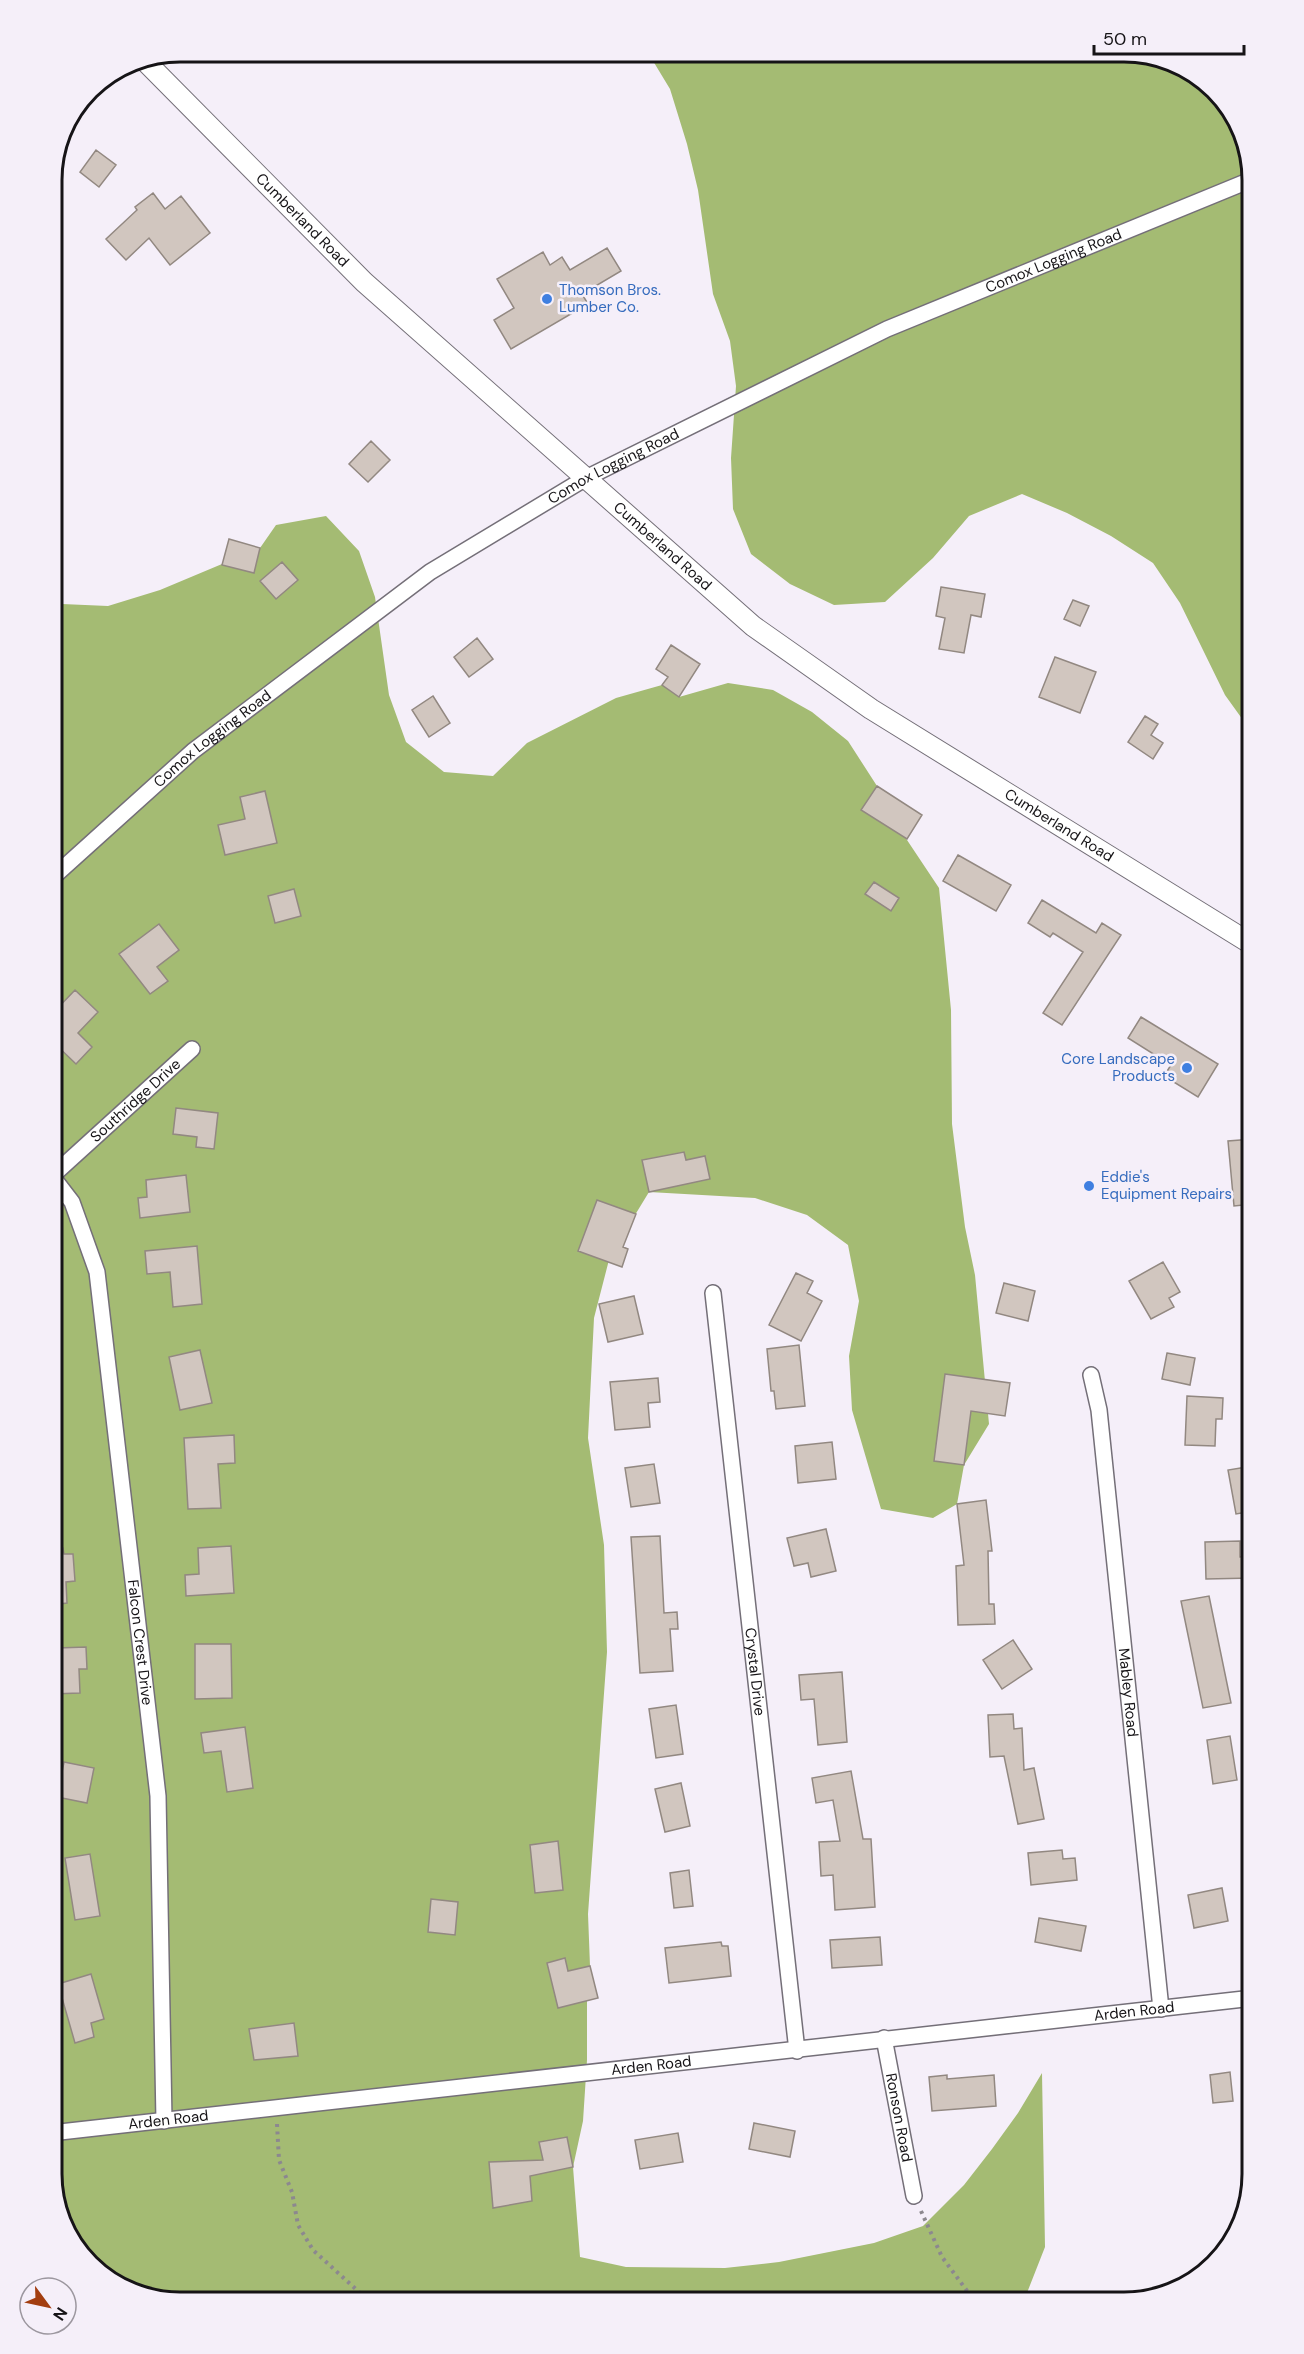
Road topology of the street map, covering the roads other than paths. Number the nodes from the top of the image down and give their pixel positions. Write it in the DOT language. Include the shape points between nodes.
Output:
graph roads {
  1 [pos="150,66"];
  2 [pos="1242,184"];
  3 [pos="586,478"];
  4 [pos="62,869"];
  5 [pos="1242,938"];
  6 [pos="192,1049"];
  7 [pos="62,1167"];
  8 [pos="62,1190"];
  9 [pos="713,1293"];
  10 [pos="1091,1375"];
  11 [pos="1242,1999"];
  12 [pos="1161,2009"];
  13 [pos="884,2038"];
  14 [pos="797,2051"];
  15 [pos="164,2121"];
  16 [pos="62,2132"];
  17 [pos="914,2196"];
  1 -- 3 [label="street, Cumberland Road" via="364,282"];
  2 -- 3 [label="street, Comox Logging Road" via="887,329"];
  3 -- 4 [label="street, Comox Logging Road" via="411,586 193,751"];
  3 -- 5 [label="street, Cumberland Road" via="753,626 810,668"];
  6 -- 7 [label="street, Southridge Drive"];
  8 -- 15 [label="street, Falcon Crest Drive" via="72,1202 97,1272 158,1796"];
  9 -- 14 [label="street, Crystal Drive"];
  10 -- 12 [label="street, Mabley Road" via="1099,1410"];
  11 -- 12 [label="street, Arden Road"];
  12 -- 13 [label="street, Arden Road"];
  13 -- 14 [label="street, Arden Road"];
  13 -- 17 [label="street, Ronson Road"];
  14 -- 15 [label="street, Arden Road"];
  15 -- 16 [label="street, Arden Road"];
}
